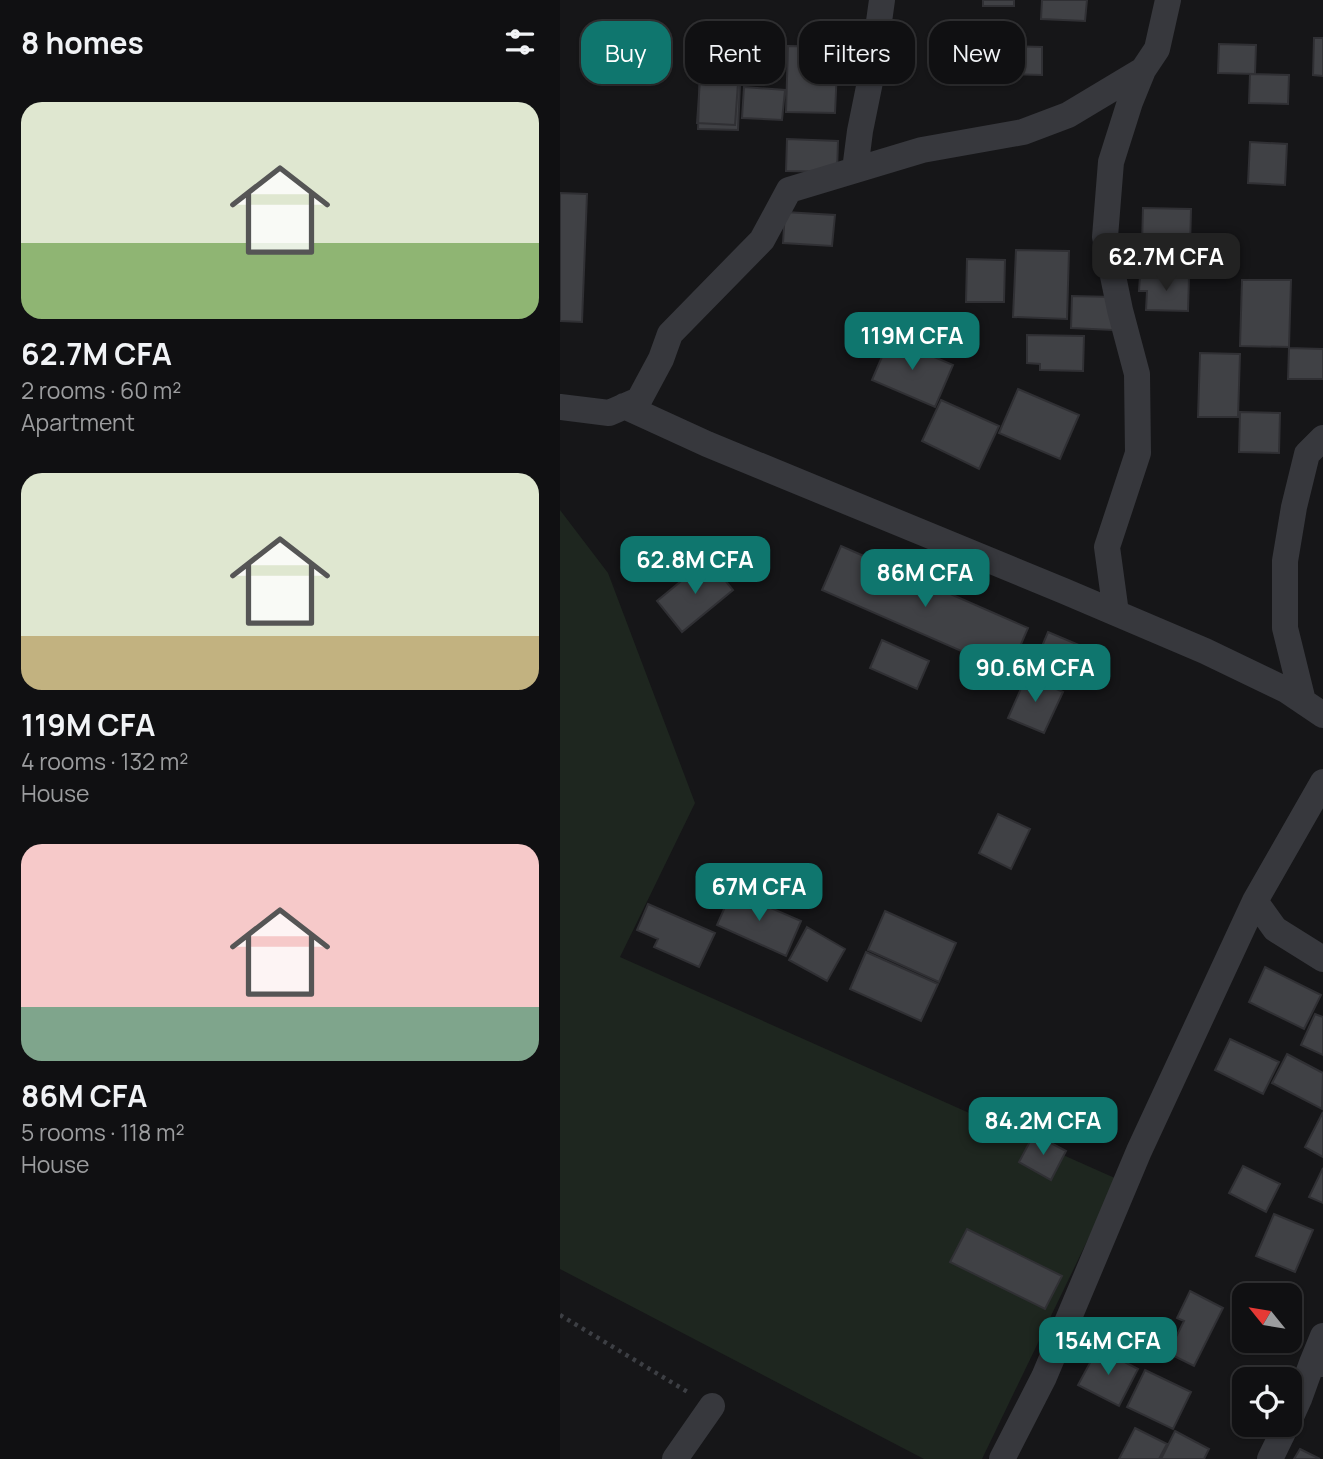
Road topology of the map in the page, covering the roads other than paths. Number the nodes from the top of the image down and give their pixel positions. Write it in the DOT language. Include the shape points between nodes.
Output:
graph roads {
  1 [pos="882,0"];
  2 [pos="1168,0"];
  3 [pos="1143,70"];
  4 [pos="855,170"];
  5 [pos="624,406"];
  6 [pos="560,407"];
  7 [pos="1323,438"];
  8 [pos="1116,613"];
  9 [pos="1313,708"];
  10 [pos="1323,782"];
  11 [pos="1255,901"];
  12 [pos="1323,959"];
  13 [pos="1323,1336"];
  14 [pos="1317,1364"];
  15 [pos="1302,1393"];
  16 [pos="712,1406"];
  17 [pos="1281,1437"];
  18 [pos="675,1459"];
  19 [pos="1002,1459"];
  20 [pos="1270,1459"];
  1 -- 4 [label="street"];
  2 -- 3 [label="street" via="1157,49"];
  3 -- 4 [label="street" via="1068,115 1023,132 922,150"];
  3 -- 8 [label="street" via="1111,162 1105,237 1138,374 1138,453 1107,547"];
  4 -- 5 [label="street" via="789,190 762,240 670,334 639,400"];
  5 -- 6 [label="street" via="609,413"];
  5 -- 8 [label="street"];
  7 -- 9 [label="street" via="1307,454 1284,561 1285,628"];
  8 -- 9 [label="street" via="1286,690"];
  10 -- 11 [label="street"];
  11 -- 12 [label="street" via="1275,929"];
  11 -- 19 [label="street" via="1139,1151 1044,1377"];
  13 -- 14 [label="street"];
  14 -- 15 [label="street"];
  16 -- 18 [label="street"];
  17 -- 20 [label="street"];
}
